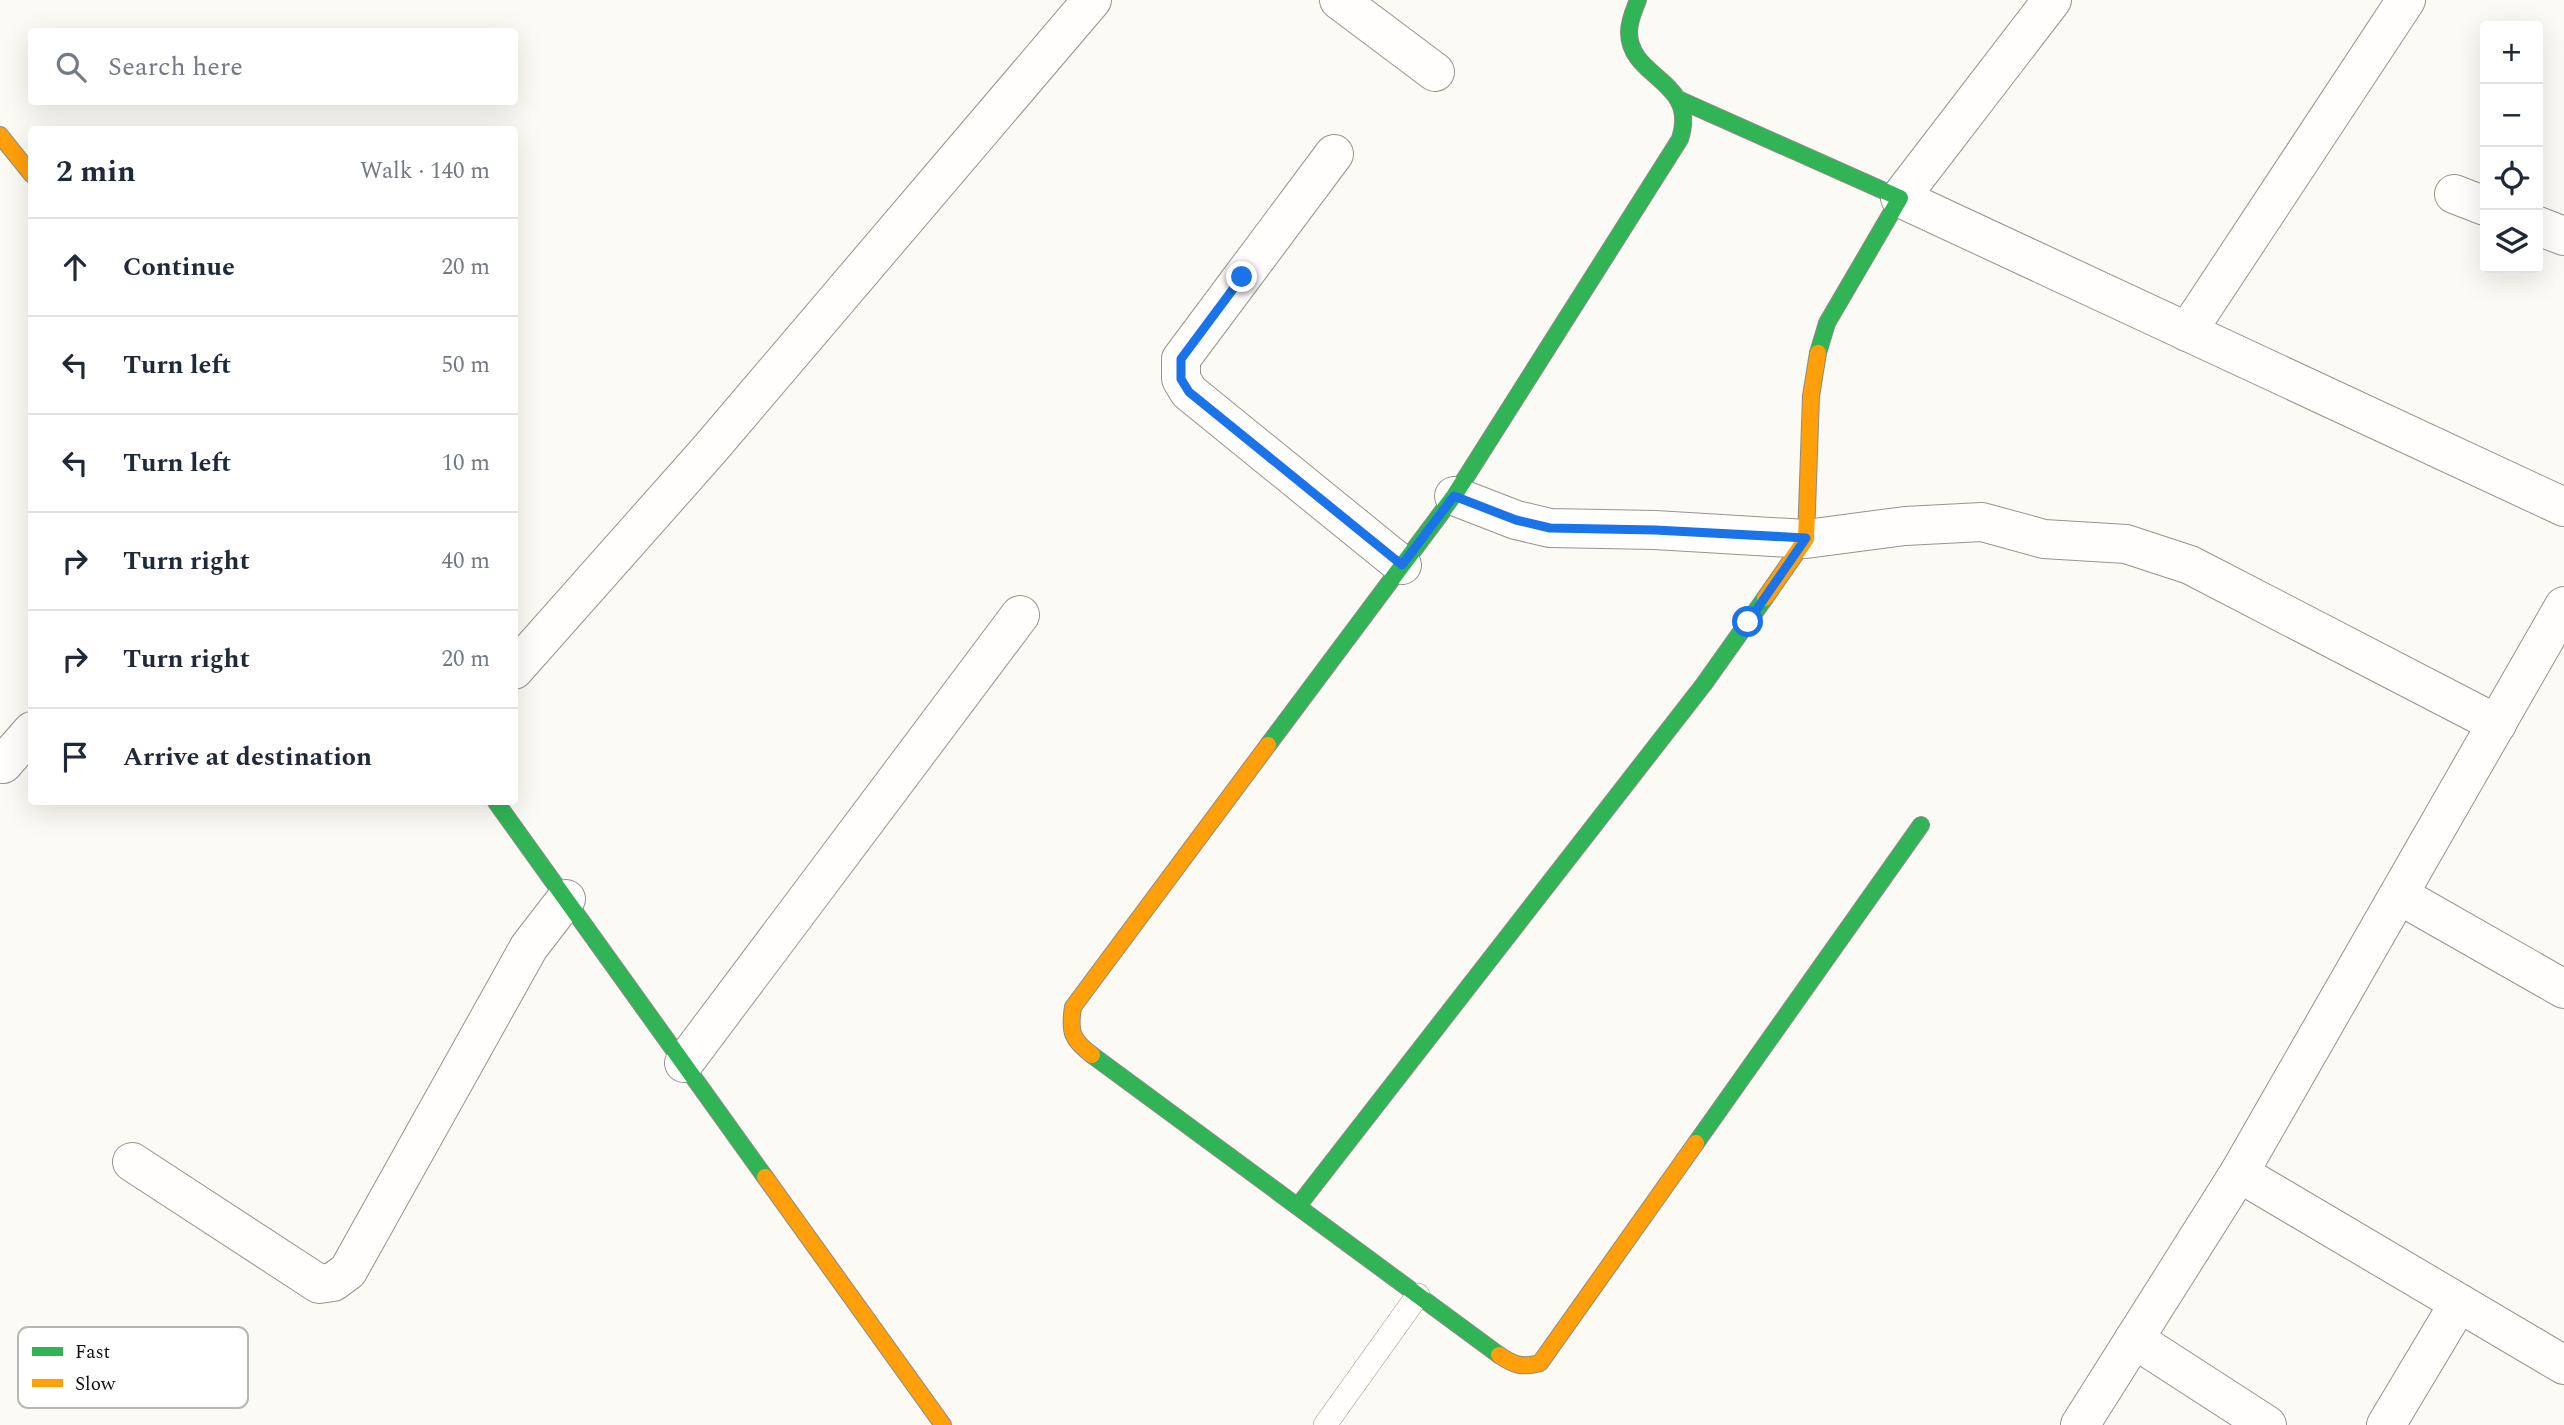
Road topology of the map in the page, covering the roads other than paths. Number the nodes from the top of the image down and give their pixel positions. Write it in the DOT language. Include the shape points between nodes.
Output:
graph roads {
  1 [pos="1092,0"];
  2 [pos="1339,0"];
  3 [pos="1638,0"];
  4 [pos="2052,0"];
  5 [pos="2406,0"];
  6 [pos="1435,72"];
  7 [pos="1680,100"];
  8 [pos="0,135"];
  9 [pos="1334,154"];
  10 [pos="28,169"];
  11 [pos="1900,198"];
  12 [pos="2543,228"];
  13 [pos="2564,236"];
  14 [pos="2187,331"];
  15 [pos="1454,496"];
  16 [pos="2564,507"];
  17 [pos="1806,538"];
  18 [pos="1402,565"];
  19 [pos="2564,606"];
  20 [pos="1020,615"];
  21 [pos="518,665"];
  22 [pos="2497,724"];
  23 [pos="28,736"];
  24 [pos="3,764"];
  25 [pos="497,805"];
  26 [pos="1921,825"];
  27 [pos="2399,895"];
  28 [pos="566,899"];
  29 [pos="2564,989"];
  30 [pos="684,1063"];
  31 [pos="132,1162"];
  32 [pos="2239,1173"];
  33 [pos="1298,1206"];
  34 [pos="1418,1295"];
  35 [pos="2459,1303"];
  36 [pos="2134,1339"];
  37 [pos="2564,1365"];
  38 [pos="943,1425"];
  39 [pos="1325,1425"];
  40 [pos="2080,1425"];
  41 [pos="2267,1425"];
  42 [pos="2386,1425"];
  1 -- 21 [label="street" via="709,450"];
  2 -- 6 [label="street"];
  3 -- 7 [label="street" via="1628,36 1632,50"];
  4 -- 11 [label="street"];
  5 -- 14 [label="street"];
  7 -- 11 [label="street"];
  7 -- 15 [label="street" via="1685,118 1680,139"];
  8 -- 10 [label="street"];
  9 -- 18 [label="street" via="1181,359 1181,379 1189,392"];
  11 -- 14 [label="street"];
  11 -- 17 [label="street" via="1827,323 1816,359"];
  12 -- 13 [label="street"];
  14 -- 16 [label="street"];
  15 -- 17 [label="street" via="1550,528"];
  15 -- 18 [label="street"];
  17 -- 22 [label="street" via="1905,526 1982,523 2044,539 2126,544 2190,565"];
  17 -- 33 [label="street" via="1704,684"];
  18 -- 33 [label="street" via="1073,1007 1070,1025 1077,1044"];
  19 -- 22 [label="street"];
  20 -- 30 [label="street"];
  22 -- 27 [label="street"];
  23 -- 24 [label="street"];
  25 -- 28 [label="street"];
  26 -- 34 [label="street" via="1540,1363 1513,1365"];
  27 -- 29 [label="street"];
  27 -- 32 [label="street"];
  28 -- 30 [label="street"];
  28 -- 31 [label="street" via="523,957 348,1271 333,1282 319,1284"];
  30 -- 38 [label="street"];
  32 -- 35 [label="street"];
  32 -- 36 [label="street"];
  33 -- 34 [label="street"];
  34 -- 39 [label="lane"];
  35 -- 37 [label="street"];
  35 -- 42 [label="street"];
  36 -- 40 [label="street"];
  36 -- 41 [label="street"];
}
